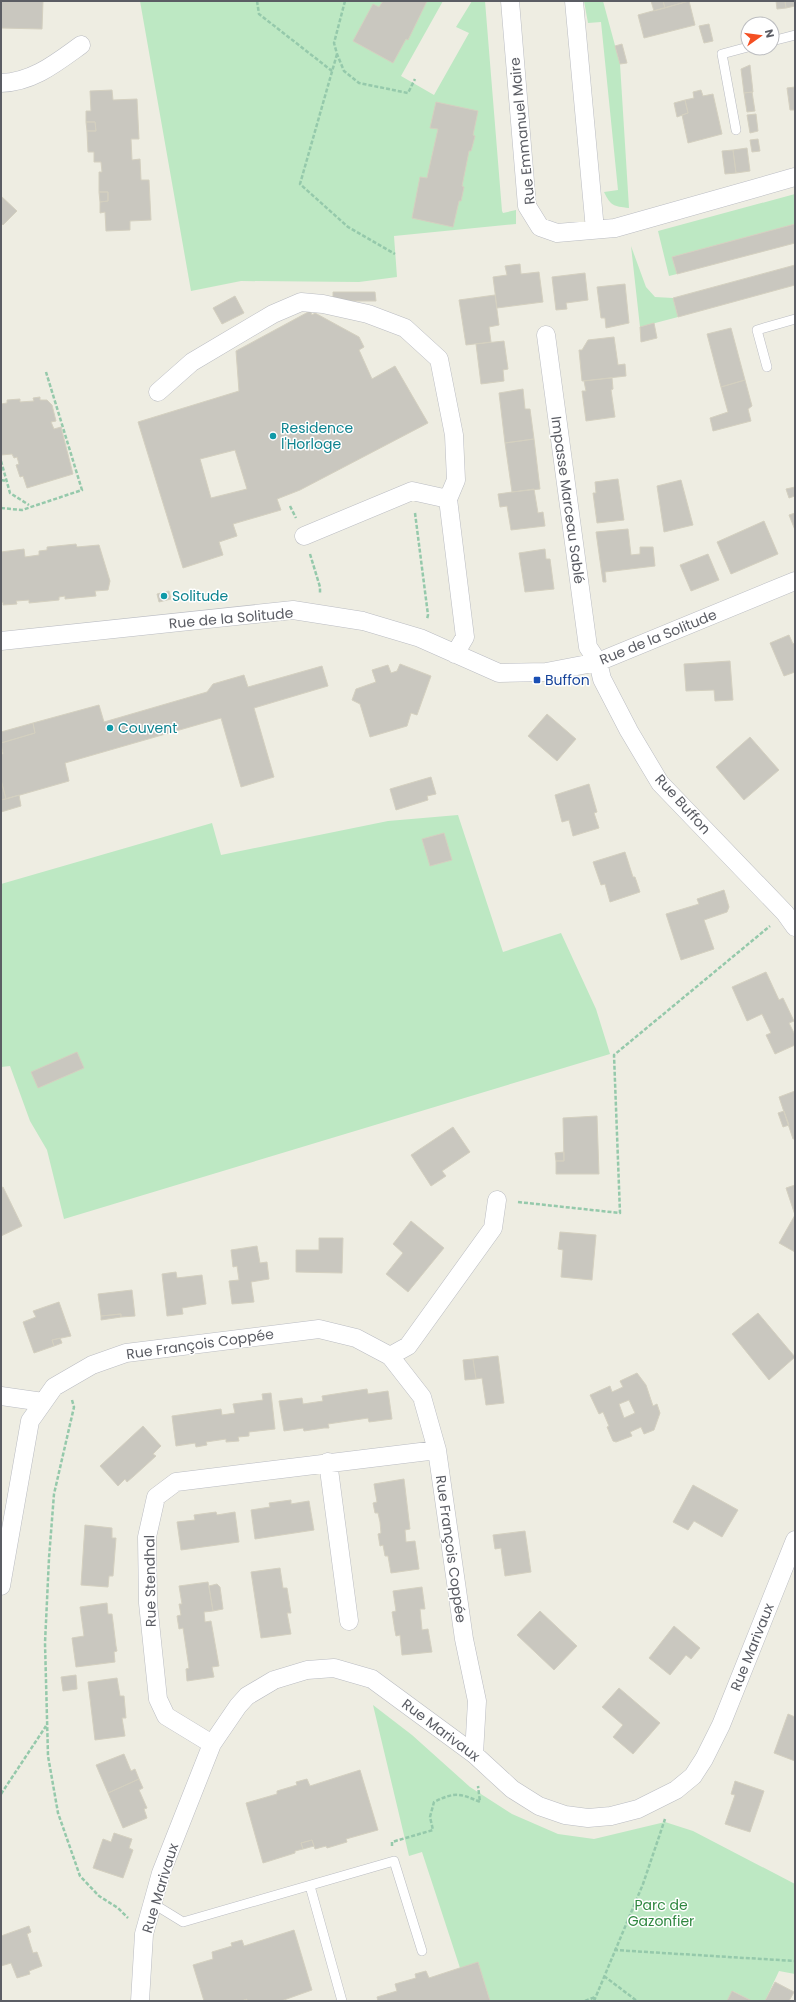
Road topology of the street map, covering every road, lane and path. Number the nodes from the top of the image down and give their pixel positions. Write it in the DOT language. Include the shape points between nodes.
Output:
graph roads {
  1 [pos="257,1"];
  2 [pos="345,1"];
  3 [pos="510,1"];
  4 [pos="574,1"];
  5 [pos="795,35"];
  6 [pos="780,39"];
  7 [pos="81,45"];
  8 [pos="740,49"];
  9 [pos="336,54"];
  10 [pos="332,71"];
  11 [pos="415,79"];
  12 [pos="1,83"];
  13 [pos="736,130"];
  14 [pos="795,177"];
  15 [pos="595,230"];
  16 [pos="395,254"];
  17 [pos="795,319"];
  18 [pos="546,335"];
  19 [pos="767,367"];
  20 [pos="46,372"];
  21 [pos="158,392"];
  22 [pos="1,461"];
  23 [pos="1,480"];
  24 [pos="7,481"];
  25 [pos="412,491"];
  26 [pos="448,499"];
  27 [pos="29,505"];
  28 [pos="290,506"];
  29 [pos="1,508"];
  30 [pos="304,536"];
  31 [pos="795,581"];
  32 [pos="320,614"];
  33 [pos="420,638"];
  34 [pos="1,641"];
  35 [pos="455,654"];
  36 [pos="598,662"];
  37 [pos="790,920"];
  38 [pos="497,1200"];
  39 [pos="390,1356"];
  40 [pos="66,1380"];
  41 [pos="1,1396"];
  42 [pos="43,1402"];
  43 [pos="437,1450"];
  44 [pos="328,1462"];
  45 [pos="795,1540"];
  46 [pos="1,1586"];
  47 [pos="349,1621"];
  48 [pos="47,1725"];
  49 [pos="212,1744"];
  50 [pos="474,1754"];
  51 [pos="676,1790"];
  52 [pos="1,1794"];
  53 [pos="394,1860"];
  54 [pos="310,1886"];
  55 [pos="152,1903"];
  56 [pos="144,1934"];
  57 [pos="614,1950"];
  58 [pos="422,1951"];
  59 [pos="795,1961"];
  60 [pos="604,1976"];
  61 [pos="595,1997"];
  62 [pos="140,2001"];
  63 [pos="342,2001"];
  64 [pos="585,2001"];
  65 [pos="594,2001"];
  66 [pos="637,2001"];
  1 -- 10 [label="path" via="259,14"];
  2 -- 9 [label="path" via="334,43"];
  3 -- 15 [label="street, Rue Emmanuel Maire" via="527,206 540,227 558,233"];
  4 -- 15 [label="street"];
  5 -- 6 [label="lane"];
  7 -- 12 [label="street" via="32,78"];
  8 -- 13 [label="lane" via="722,54"];
  9 -- 10 [label="path"];
  9 -- 11 [label="path" via="344,71 359,83 408,93"];
  10 -- 16 [label="path" via="300,184 348,227"];
  14 -- 15 [label="street, Rue Emmanuel Maire" via="616,228"];
  17 -- 19 [label="lane" via="757,330"];
  18 -- 36 [label="street, Impasse Marceau Sablé" via="588,647"];
  20 -- 29 [label="path" via="82,490 22,510"];
  21 -- 26 [label="street" via="192,362 273,314 301,302 368,314 405,328 440,359 454,435 456,480"];
  22 -- 24 [label="path"];
  23 -- 24 [label="path"];
  24 -- 27 [label="path" via="10,493"];
  25 -- 26 [label="street"];
  25 -- 30 [label="street"];
  25 -- 33 [label="path" via="428,616"];
  26 -- 35 [label="street" via="465,637"];
  28 -- 30 [label="path"];
  30 -- 32 [label="path" via="320,587"];
  31 -- 36 [label="street, Rue de la Solitude"];
  32 -- 33 [label="street, Rue de la Solitude" via="363,621"];
  32 -- 34 [label="street, Rue de la Solitude" via="292,610"];
  33 -- 35 [label="street, Rue de la Solitude"];
  35 -- 36 [label="street, Rue de la Solitude" via="499,673 546,672"];
  36 -- 37 [label="street, Rue Buffon" via="602,679 660,783"];
  37 -- 38 [label="path" via="614,1055 620,1213"];
  38 -- 39 [label="street" via="493,1228 408,1346"];
  39 -- 40 [label="street, Rue François Coppée" via="356,1338 319,1329 126,1353 92,1365"];
  39 -- 43 [label="street, Rue François Coppée" via="422,1397"];
  40 -- 42 [label="street, Rue François Coppée" via="54,1387"];
  40 -- 48 [label="path" via="74,1407 54,1494 45,1643"];
  41 -- 42 [label="street"];
  42 -- 46 [label="street, Rue François Coppée" via="30,1421"];
  43 -- 44 [label="street, Rue Stendhal"];
  43 -- 50 [label="street, Rue François Coppée" via="464,1639 477,1701"];
  44 -- 47 [label="street"];
  44 -- 49 [label="street, Rue Stendhal" via="176,1482 156,1497 147,1537 148,1603 158,1699 166,1716"];
  45 -- 51 [label="street, Rue Marivaux" via="721,1725 693,1776"];
  48 -- 52 [label="path"];
  48 -- 56 [label="path" via="48,1756 58,1813 80,1876 99,1896 118,1908"];
  49 -- 50 [label="street, Rue Marivaux" via="246,1696 274,1680 307,1670 334,1668 372,1679"];
  49 -- 55 [label="street, Rue Marivaux" via="161,1873"];
  50 -- 51 [label="street, Rue Marivaux" via="512,1789 539,1806 565,1815 588,1818 611,1816 638,1809"];
  50 -- 53 [label="path" via="480,1802 450,1794 434,1802 430,1817 433,1830 392,1842"];
  51 -- 57 [label="path" via="643,1884"];
  53 -- 54 [label="lane"];
  53 -- 58 [label="lane"];
  54 -- 55 [label="lane" via="183,1922"];
  54 -- 63 [label="lane"];
  55 -- 56 [label="street, Rue Marivaux"];
  56 -- 62 [label="street, Rue Marivaux"];
  57 -- 59 [label="path"];
  57 -- 60 [label="path"];
  60 -- 61 [label="path"];
  60 -- 66 [label="path"];
  61 -- 64 [label="path"];
  61 -- 65 [label="path"];
}
